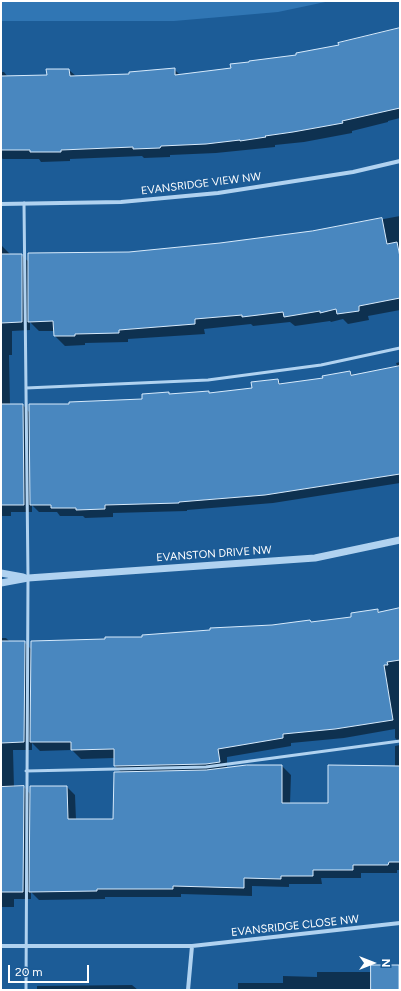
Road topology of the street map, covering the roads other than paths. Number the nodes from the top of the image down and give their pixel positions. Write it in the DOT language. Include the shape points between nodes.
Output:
graph roads {
  1 [pos="400,161"];
  2 [pos="24,203"];
  3 [pos="1,204"];
  4 [pos="400,348"];
  5 [pos="26,388"];
  6 [pos="400,540"];
  7 [pos="1,573"];
  8 [pos="28,578"];
  9 [pos="1,583"];
  10 [pos="400,741"];
  11 [pos="26,771"];
  12 [pos="400,923"];
  13 [pos="1,946"];
  14 [pos="26,946"];
  15 [pos="192,946"];
  16 [pos="26,990"];
  17 [pos="188,990"];
  1 -- 2 [label="street, EVANSRIDGE VIEW NW" via="353,172 218,193 121,202"];
  2 -- 3 [label="street, EVANSRIDGE VIEW NW"];
  2 -- 5 [label="lane"];
  4 -- 5 [label="lane" via="321,365 208,380"];
  5 -- 8 [label="lane"];
  6 -- 8 [label="street, EVANSTON DRIVE NW" via="315,558"];
  7 -- 8 [label="street, EVANSTON DRIVE NW"];
  8 -- 9 [label="street, EVANSTON DRIVE NW"];
  8 -- 11 [label="lane"];
  10 -- 11 [label="lane" via="206,767"];
  11 -- 14 [label="lane"];
  12 -- 15 [label="street, EVANSRIDGE CLOSE NW"];
  13 -- 14 [label="street, EVANSRIDGE CLOSE NW"];
  14 -- 15 [label="street, EVANSRIDGE CLOSE NW"];
  14 -- 16 [label="lane"];
  15 -- 17 [label="street"];
}
